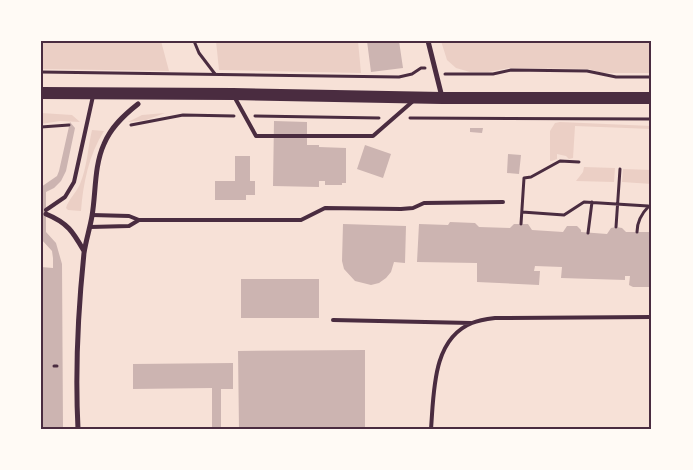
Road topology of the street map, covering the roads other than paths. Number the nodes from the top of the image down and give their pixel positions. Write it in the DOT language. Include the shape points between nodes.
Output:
graph roads {
  1 [pos="428,41"];
  2 [pos="41,93"];
  3 [pos="153,93"];
  4 [pos="93,94"];
  5 [pos="233,94"];
  6 [pos="418,97"];
  7 [pos="442,98"];
  8 [pos="652,98"];
  9 [pos="138,104"];
  10 [pos="503,202"];
  11 [pos="46,212"];
  12 [pos="92,215"];
  13 [pos="139,220"];
  14 [pos="90,227"];
  15 [pos="84,252"];
  16 [pos="652,317"];
  17 [pos="333,320"];
  18 [pos="471,323"];
  19 [pos="78,429"];
  20 [pos="431,429"];
  1 -- 7 [label="street"];
  2 -- 4 [label="main road"];
  3 -- 4 [label="main road"];
  3 -- 5 [label="main road"];
  3 -- 9 [label="main road"];
  4 -- 11 [label="lane" via="74,182 65,197"];
  5 -- 6 [label="main road"];
  5 -- 6 [label="lane" via="256,136 374,136"];
  6 -- 7 [label="main road"];
  7 -- 8 [label="main road"];
  9 -- 12 [label="street" via="114,127 103,146"];
  10 -- 13 [label="lane" via="424,203 401,209 325,208 302,220"];
  11 -- 15 [label="street" via="69,228"];
  12 -- 13 [label="lane" via="129,216"];
  12 -- 14 [label="street"];
  13 -- 14 [label="lane" via="129,226"];
  14 -- 15 [label="street"];
  15 -- 19 [label="street" via="76,380"];
  16 -- 18 [label="lane" via="495,318"];
  17 -- 18 [label="lane"];
  18 -- 20 [label="lane" via="443,350 436,372"];
}
